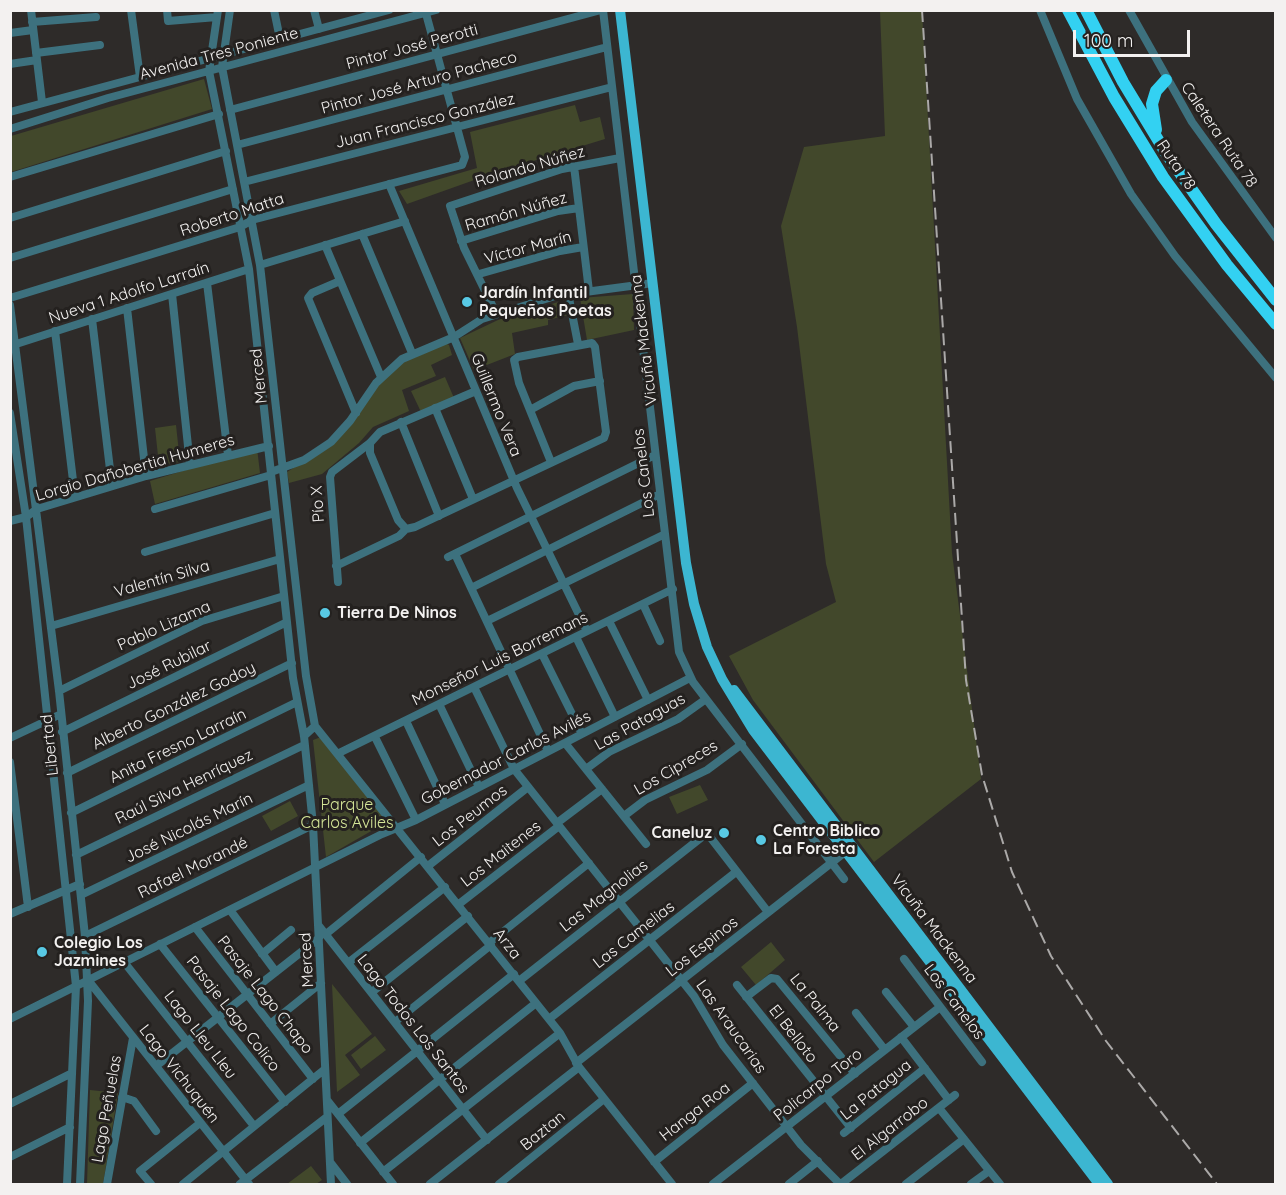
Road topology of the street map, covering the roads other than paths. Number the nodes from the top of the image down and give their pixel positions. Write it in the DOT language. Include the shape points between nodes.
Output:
graph roads {
  1 [pos="31,10"];
  2 [pos="131,10"];
  3 [pos="167,10"];
  4 [pos="230,10"];
  5 [pos="274,10"];
  6 [pos="315,10"];
  7 [pos="389,10"];
  8 [pos="436,10"];
  9 [pos="602,10"];
  10 [pos="620,10"];
  11 [pos="1040,10"];
  12 [pos="1068,10"];
  13 [pos="1086,10"];
  14 [pos="1129,10"];
  15 [pos="425,12"];
  16 [pos="218,14"];
  17 [pos="356,15"];
  18 [pos="96,17"];
  19 [pos="33,26"];
  20 [pos="319,29"];
  21 [pos="10,33"];
  22 [pos="280,39"];
  23 [pos="100,45"];
  24 [pos="607,47"];
  25 [pos="224,54"];
  26 [pos="437,54"];
  27 [pos="36,56"];
  28 [pos="209,58"];
  29 [pos="10,64"];
  30 [pos="222,67"];
  31 [pos="209,71"];
  32 [pos="140,77"];
  33 [pos="1166,80"];
  34 [pos="104,86"];
  35 [pos="612,87"];
  36 [pos="447,90"];
  37 [pos="108,98"];
  38 [pos="42,102"];
  39 [pos="230,110"];
  40 [pos="10,112"];
  41 [pos="219,114"];
  42 [pos="457,127"];
  43 [pos="10,129"];
  44 [pos="1158,140"];
  45 [pos="237,145"];
  46 [pos="226,151"];
  47 [pos="620,158"];
  48 [pos="574,166"];
  49 [pos="10,177"];
  50 [pos="244,182"];
  51 [pos="389,184"];
  52 [pos="233,189"];
  53 [pos="579,208"];
  54 [pos="10,218"];
  55 [pos="252,220"];
  56 [pos="405,221"];
  57 [pos="240,227"];
  58 [pos="362,234"];
  59 [pos="1275,238"];
  60 [pos="462,241"];
  61 [pos="325,245"];
  62 [pos="583,247"];
  63 [pos="10,258"];
  64 [pos="260,265"];
  65 [pos="249,269"];
  66 [pos="479,274"];
  67 [pos="340,281"];
  68 [pos="207,283"];
  69 [pos="653,284"];
  70 [pos="635,285"];
  71 [pos="589,291"];
  72 [pos="568,293"];
  73 [pos="172,294"];
  74 [pos="10,298"];
  75 [pos="1275,300"];
  76 [pos="10,305"];
  77 [pos="127,308"];
  78 [pos="496,313"];
  79 [pos="92,319"];
  80 [pos="1275,324"];
  81 [pos="55,331"];
  82 [pos="454,337"];
  83 [pos="578,344"];
  84 [pos="14,345"];
  85 [pos="412,353"];
  86 [pos="381,377"];
  87 [pos="1275,378"];
  88 [pos="600,381"];
  89 [pos="476,391"];
  90 [pos="435,408"];
  91 [pos="530,410"];
  92 [pos="10,413"];
  93 [pos="356,413"];
  94 [pos="400,422"];
  95 [pos="370,443"];
  96 [pos="269,446"];
  97 [pos="228,455"];
  98 [pos="655,455"];
  99 [pos="551,462"];
  100 [pos="190,465"];
  101 [pos="283,469"];
  102 [pos="271,474"];
  103 [pos="146,476"];
  104 [pos="513,480"];
  105 [pos="112,486"];
  106 [pos="660,494"];
  107 [pos="75,497"];
  108 [pos="473,500"];
  109 [pos="37,509"];
  110 [pos="155,509"];
  111 [pos="275,513"];
  112 [pos="439,516"];
  113 [pos="26,517"];
  114 [pos="530,517"];
  115 [pos="10,521"];
  116 [pos="406,529"];
  117 [pos="664,534"];
  118 [pos="547,550"];
  119 [pos="145,552"];
  120 [pos="280,558"];
  121 [pos="336,566"];
  122 [pos="338,582"];
  123 [pos="563,584"];
  124 [pos="471,588"];
  125 [pos="673,589"];
  126 [pos="284,596"];
  127 [pos="643,604"];
  128 [pos="487,621"];
  129 [pos="609,621"];
  130 [pos="287,622"];
  131 [pos="51,626"];
  132 [pos="587,632"];
  133 [pos="576,637"];
  134 [pos="660,641"];
  135 [pos="542,654"];
  136 [pos="292,663"];
  137 [pos="510,669"];
  138 [pos="690,678"];
  139 [pos="474,687"];
  140 [pos="59,691"];
  141 [pos="706,699"];
  142 [pos="648,700"];
  143 [pos="297,702"];
  144 [pos="439,704"];
  145 [pos="61,714"];
  146 [pos="615,717"];
  147 [pos="48,720"];
  148 [pos="405,721"];
  149 [pos="315,726"];
  150 [pos="62,732"];
  151 [pos="582,734"];
  152 [pos="375,737"];
  153 [pos="10,738"];
  154 [pos="304,740"];
  155 [pos="565,743"];
  156 [pos="742,744"];
  157 [pos="548,751"];
  158 [pos="339,753"];
  159 [pos="10,762"];
  160 [pos="514,769"];
  161 [pos="586,769"];
  162 [pos="67,773"];
  163 [pos="309,785"];
  164 [pos="479,787"];
  165 [pos="528,787"];
  166 [pos="602,789"];
  167 [pos="445,804"];
  168 [pos="71,813"];
  169 [pos="624,816"];
  170 [pos="416,820"];
  171 [pos="558,824"];
  172 [pos="313,825"];
  173 [pos="398,828"];
  174 [pos="646,844"];
  175 [pos="849,849"];
  176 [pos="76,855"];
  177 [pos="422,857"];
  178 [pos="832,862"];
  179 [pos="589,863"];
  180 [pos="428,866"];
  181 [pos="316,867"];
  182 [pos="736,872"];
  183 [pos="844,879"];
  184 [pos="80,884"];
  185 [pos="445,887"];
  186 [pos="66,890"];
  187 [pos="81,895"];
  188 [pos="619,902"];
  189 [pos="459,904"];
  190 [pos="28,907"];
  191 [pos="230,910"];
  192 [pos="768,912"];
  193 [pos="10,914"];
  194 [pos="468,916"];
  195 [pos="195,927"];
  196 [pos="291,930"];
  197 [pos="85,936"];
  198 [pos="322,936"];
  199 [pos="650,940"];
  200 [pos="160,944"];
  201 [pos="490,944"];
  202 [pos="262,954"];
  203 [pos="904,959"];
  204 [pos="124,962"];
  205 [pos="348,963"];
  206 [pos="276,972"];
  207 [pos="516,977"];
  208 [pos="88,980"];
  209 [pos="681,980"];
  210 [pos="321,983"];
  211 [pos="737,985"];
  212 [pos="76,986"];
  213 [pos="372,992"];
  214 [pos="886,992"];
  215 [pos="247,994"];
  216 [pos="747,997"];
  217 [pos="537,1003"];
  218 [pos="940,1006"];
  219 [pos="856,1013"];
  220 [pos="218,1017"];
  221 [pos="10,1019"];
  222 [pos="549,1019"];
  223 [pos="394,1022"];
  224 [pos="270,1024"];
  225 [pos="914,1027"];
  226 [pos="560,1033"];
  227 [pos="901,1037"];
  228 [pos="133,1038"];
  229 [pos="187,1041"];
  230 [pos="885,1050"];
  231 [pos="417,1051"];
  232 [pos="982,1062"];
  233 [pos="578,1065"];
  234 [pos="156,1066"];
  235 [pos="925,1068"];
  236 [pos="325,1069"];
  237 [pos="72,1073"];
  238 [pos="855,1074"];
  239 [pos="313,1079"];
  240 [pos="440,1080"];
  241 [pos="753,1083"];
  242 [pos="825,1096"];
  243 [pos="122,1097"];
  244 [pos="604,1099"];
  245 [pos="327,1100"];
  246 [pos="285,1102"];
  247 [pos="10,1104"];
  248 [pos="939,1108"];
  249 [pos="463,1109"];
  250 [pos="338,1114"];
  251 [pos="327,1117"];
  252 [pos="200,1123"];
  253 [pos="254,1126"];
  254 [pos="69,1127"];
  255 [pos="787,1127"];
  256 [pos="847,1130"];
  257 [pos="156,1131"];
  258 [pos="964,1139"];
  259 [pos="487,1140"];
  260 [pos="360,1143"];
  261 [pos="223,1152"];
  262 [pos="10,1157"];
  263 [pos="818,1161"];
  264 [pos="330,1162"];
  265 [pos="654,1162"];
  266 [pos="989,1171"];
  267 [pos="383,1172"];
  268 [pos="245,1183"];
  269 [pos="66,1184"];
  270 [pos="80,1185"];
  271 [pos="107,1185"];
  272 [pos="151,1185"];
  273 [pos="183,1185"];
  274 [pos="331,1185"];
  275 [pos="347,1185"];
  276 [pos="393,1185"];
  277 [pos="430,1185"];
  278 [pos="499,1185"];
  279 [pos="672,1185"];
  280 [pos="713,1185"];
  281 [pos="789,1185"];
  282 [pos="841,1185"];
  283 [pos="906,1185"];
  284 [pos="971,1185"];
  285 [pos="1000,1185"];
  286 [pos="1099,1185"];
  287 [pos="1108,1185"];
  1 -- 19 [label="street"];
  2 -- 32 [label="street"];
  3 -- 16 [label="street" via="168,21"];
  4 -- 25 [label="street, Merced"];
  5 -- 22 [label="street"];
  6 -- 20 [label="street"];
  7 -- 17 [label="street, Avenida Tres Poniente"];
  8 -- 15 [label="street, Avenida Tres Poniente"];
  9 -- 24 [label="street, Los Canelos"];
  9 -- 26 [label="street, Pintor José Perotti"];
  10 -- 69 [label="main road, Vicuña Mackenna"];
  11 -- 87 [label="street" via="1077,99 1131,194 1175,256"];
  12 -- 80 [label="highway, Ruta 78" via="1113,97 1158,168 1211,244"];
  13 -- 44 [label="highway, Ruta 78"];
  14 -- 33 [label="street, Caletera Ruta 78"];
  15 -- 26 [label="street"];
  15 -- 30 [label="street, Avenida Tres Poniente"];
  16 -- 28 [label="street, Merced"];
  17 -- 20 [label="street, Avenida Tres Poniente"];
  18 -- 19 [label="street"];
  19 -- 21 [label="street"];
  19 -- 27 [label="street"];
  20 -- 22 [label="street, Avenida Tres Poniente"];
  22 -- 25 [label="street, Avenida Tres Poniente"];
  23 -- 27 [label="street"];
  24 -- 35 [label="street, Los Canelos"];
  24 -- 36 [label="street, Pintor José Arturo Pacheco"];
  25 -- 28 [label="street, Avenida Tres Poniente"];
  25 -- 30 [label="street, Merced"];
  26 -- 36 [label="street"];
  26 -- 39 [label="street, Pintor José Perotti"];
  27 -- 29 [label="street"];
  27 -- 38 [label="street"];
  28 -- 31 [label="street, Merced"];
  28 -- 32 [label="street, Avenida Tres Poniente"];
  30 -- 31 [label="street, Avenida Tres Poniente"];
  30 -- 39 [label="street, Merced"];
  31 -- 37 [label="street, Avenida Tres Poniente"];
  31 -- 41 [label="street, Merced"];
  32 -- 34 [label="street, Avenida Tres Poniente"];
  33 -- 44 [label="highway" via="1156,91 1152,104"];
  33 -- 59 [label="street, Caletera Ruta 78" via="1210,150"];
  34 -- 37 [label="street"];
  34 -- 38 [label="street, Avenida Tres Poniente"];
  35 -- 42 [label="street, Juan Francisco González"];
  35 -- 47 [label="street, Los Canelos"];
  36 -- 42 [label="street"];
  36 -- 45 [label="street, Pintor José Arturo Pacheco"];
  37 -- 43 [label="street, Avenida Tres Poniente"];
  38 -- 40 [label="street, Avenida Tres Poniente"];
  39 -- 45 [label="street, Merced"];
  41 -- 46 [label="street, Merced"];
  41 -- 49 [label="street"];
  42 -- 50 [label="street, Juan Francisco González"];
  42 -- 51 [label="street, Roberto Matta" via="464,162"];
  44 -- 75 [label="highway, Ruta 78"];
  45 -- 50 [label="street, Merced"];
  46 -- 52 [label="street, Merced"];
  46 -- 54 [label="street"];
  47 -- 48 [label="street, Rolando Núñez"];
  47 -- 70 [label="street, Los Canelos"];
  48 -- 53 [label="street"];
  48 -- 60 [label="street, Rolando Núñez" via="454,203 449,208"];
  50 -- 55 [label="street, Merced"];
  51 -- 55 [label="street, Roberto Matta"];
  51 -- 56 [label="street, Guillermo Vera"];
  52 -- 57 [label="street, Merced"];
  52 -- 63 [label="street"];
  53 -- 60 [label="street, Ramón Núñez"];
  53 -- 62 [label="street"];
  55 -- 57 [label="street, Roberto Matta"];
  55 -- 64 [label="street, Merced"];
  56 -- 58 [label="street"];
  56 -- 82 [label="street, Guillermo Vera"];
  57 -- 65 [label="street, Merced"];
  57 -- 74 [label="street, Roberto Matta"];
  58 -- 61 [label="street"];
  58 -- 85 [label="street"];
  60 -- 66 [label="street"];
  61 -- 64 [label="street"];
  61 -- 67 [label="street"];
  62 -- 66 [label="street, Víctor Marín"];
  62 -- 71 [label="street"];
  64 -- 101 [label="street, Merced"];
  65 -- 68 [label="street, Nueva 1 Adolfo Larraín"];
  65 -- 96 [label="street, Merced"];
  66 -- 78 [label="street"];
  67 -- 86 [label="street"];
  67 -- 93 [label="street" via="309,296"];
  68 -- 73 [label="street, Nueva 1 Adolfo Larraín"];
  68 -- 97 [label="street"];
  69 -- 70 [label="street"];
  69 -- 175 [label="main road, Vicuña Mackenna" via="687,570 698,619 714,663 753,730"];
  70 -- 71 [label="street"];
  70 -- 98 [label="street, Los Canelos"];
  71 -- 72 [label="street"];
  72 -- 78 [label="street"];
  72 -- 83 [label="street"];
  73 -- 77 [label="street, Nueva 1 Adolfo Larraín"];
  73 -- 100 [label="street"];
  76 -- 84 [label="street, Libertad"];
  77 -- 79 [label="street, Nueva 1 Adolfo Larraín"];
  77 -- 103 [label="street"];
  78 -- 82 [label="street"];
  79 -- 81 [label="street, Nueva 1 Adolfo Larraín"];
  79 -- 105 [label="street"];
  81 -- 84 [label="street, Nueva 1 Adolfo Larraín"];
  81 -- 107 [label="street"];
  82 -- 85 [label="street"];
  82 -- 89 [label="street, Guillermo Vera"];
  83 -- 88 [label="street" via="594,344"];
  83 -- 91 [label="street" via="514,360"];
  84 -- 109 [label="street, Libertad"];
  85 -- 86 [label="street"];
  86 -- 93 [label="street"];
  88 -- 91 [label="street" via="574,386"];
  88 -- 99 [label="street" via="605,436"];
  89 -- 90 [label="street"];
  89 -- 104 [label="street, Guillermo Vera"];
  90 -- 94 [label="street"];
  90 -- 108 [label="street"];
  91 -- 99 [label="street"];
  92 -- 113 [label="street, Libertad"];
  93 -- 101 [label="street" via="322,449"];
  94 -- 95 [label="street" via="380,432"];
  94 -- 112 [label="street"];
  95 -- 116 [label="street" via="370,453 399,522"];
  95 -- 121 [label="street, Pío X" via="330,475"];
  96 -- 97 [label="street, Lorgio Dañobertia Humeres"];
  96 -- 102 [label="street, Merced"];
  97 -- 100 [label="street, Lorgio Dañobertia Humeres"];
  98 -- 106 [label="street, Los Canelos"];
  98 -- 114 [label="street"];
  99 -- 104 [label="street"];
  100 -- 103 [label="street, Lorgio Dañobertia Humeres"];
  101 -- 102 [label="street"];
  101 -- 149 [label="street, Merced"];
  102 -- 110 [label="street"];
  102 -- 111 [label="street, Merced"];
  103 -- 105 [label="street, Lorgio Dañobertia Humeres"];
  104 -- 108 [label="street"];
  104 -- 114 [label="street, Guillermo Vera"];
  105 -- 107 [label="street, Lorgio Dañobertia Humeres"];
  106 -- 117 [label="street, Los Canelos"];
  106 -- 118 [label="street"];
  107 -- 109 [label="street, Lorgio Dañobertia Humeres"];
  108 -- 112 [label="street"];
  109 -- 113 [label="street, Lorgio Dañobertia Humeres"];
  109 -- 131 [label="street, Libertad"];
  111 -- 119 [label="street"];
  111 -- 120 [label="street, Merced"];
  112 -- 116 [label="street"];
  113 -- 115 [label="street, Lorgio Dañobertia Humeres"];
  113 -- 147 [label="street, Libertad"];
  114 -- 118 [label="street, Guillermo Vera"];
  114 -- 124 [label="street" via="451,556"];
  116 -- 121 [label="street"];
  117 -- 123 [label="street"];
  117 -- 125 [label="street, Los Canelos"];
  118 -- 123 [label="street, Guillermo Vera"];
  118 -- 124 [label="street"];
  120 -- 126 [label="street, Merced"];
  120 -- 131 [label="street, Valentín Silva"];
  121 -- 122 [label="street, Pío X"];
  123 -- 128 [label="street"];
  123 -- 132 [label="street, Guillermo Vera"];
  124 -- 128 [label="street"];
  125 -- 127 [label="street, Monseñor Luis Borremans"];
  125 -- 138 [label="street, Los Canelos" via="679,652"];
  126 -- 130 [label="street, Merced"];
  126 -- 140 [label="street, Pablo Lizama" via="202,621"];
  127 -- 129 [label="street, Monseñor Luis Borremans"];
  127 -- 134 [label="street"];
  128 -- 137 [label="street"];
  129 -- 132 [label="street, Monseñor Luis Borremans"];
  129 -- 142 [label="street"];
  130 -- 136 [label="street, Merced"];
  130 -- 150 [label="street, José Rubilar"];
  131 -- 140 [label="street, Libertad"];
  132 -- 133 [label="street, Monseñor Luis Borremans"];
  133 -- 135 [label="street, Monseñor Luis Borremans"];
  133 -- 146 [label="street"];
  135 -- 137 [label="street, Monseñor Luis Borremans"];
  135 -- 151 [label="street"];
  136 -- 143 [label="street, Merced"];
  136 -- 162 [label="street, Alberto González Godoy"];
  137 -- 139 [label="street, Monseñor Luis Borremans"];
  137 -- 157 [label="street"];
  138 -- 141 [label="street, Los Canelos"];
  138 -- 142 [label="street, Gobernador Carlos Avilés"];
  139 -- 144 [label="street, Monseñor Luis Borremans"];
  139 -- 160 [label="street, Las Araucarias"];
  140 -- 145 [label="street, Libertad"];
  141 -- 156 [label="street, Los Canelos"];
  141 -- 161 [label="street, Las Pataguas" via="678,719 609,752"];
  142 -- 146 [label="street, Gobernador Carlos Avilés"];
  143 -- 154 [label="street, Merced"];
  143 -- 168 [label="street, Anita Fresno Larraín"];
  144 -- 148 [label="street, Monseñor Luis Borremans"];
  144 -- 164 [label="street"];
  145 -- 147 [label="street"];
  145 -- 150 [label="street, Libertad"];
  146 -- 151 [label="street, Gobernador Carlos Avilés"];
  147 -- 153 [label="street"];
  147 -- 186 [label="street, Libertad"];
  148 -- 152 [label="street, Monseñor Luis Borremans"];
  148 -- 167 [label="street"];
  149 -- 154 [label="street"];
  149 -- 158 [label="street, Arza"];
  150 -- 162 [label="street, Libertad"];
  151 -- 155 [label="street, Gobernador Carlos Avilés"];
  152 -- 158 [label="street, Monseñor Luis Borremans"];
  152 -- 170 [label="street"];
  154 -- 163 [label="street, Merced"];
  154 -- 176 [label="street, Raúl Silva Henríquez"];
  155 -- 157 [label="street, Gobernador Carlos Avilés"];
  155 -- 161 [label="street"];
  156 -- 169 [label="street, Los Cipreces" via="707,770 645,800"];
  156 -- 178 [label="street, Los Canelos"];
  157 -- 160 [label="street, Gobernador Carlos Avilés"];
  158 -- 173 [label="street, Arza"];
  159 -- 190 [label="street"];
  160 -- 164 [label="street, Gobernador Carlos Avilés"];
  160 -- 165 [label="street, Las Araucarias"];
  161 -- 166 [label="street"];
  162 -- 168 [label="street, Libertad"];
  163 -- 172 [label="street, Merced"];
  163 -- 187 [label="street, José Nicolás Marín"];
  164 -- 167 [label="street, Gobernador Carlos Avilés"];
  165 -- 171 [label="street, Las Araucarias"];
  165 -- 180 [label="street, Los Peumos"];
  166 -- 169 [label="street"];
  166 -- 171 [label="street"];
  167 -- 170 [label="street, Gobernador Carlos Avilés"];
  168 -- 176 [label="street, Libertad"];
  169 -- 174 [label="street"];
  170 -- 173 [label="street, Gobernador Carlos Avilés"];
  171 -- 179 [label="street, Las Araucarias"];
  171 -- 189 [label="street, Los Maitenes"];
  172 -- 181 [label="street, Merced"];
  172 -- 197 [label="street, Rafael Morandé"];
  173 -- 177 [label="street, Arza"];
  173 -- 181 [label="street, Gobernador Carlos Avilés"];
  175 -- 178 [label="street, Los Espinos"];
  175 -- 286 [label="main road, Vicuña Mackenna"];
  175 -- 287 [label="main road, Vicuña Mackenna"];
  176 -- 184 [label="street, Libertad"];
  177 -- 180 [label="street, Arza"];
  177 -- 198 [label="street"];
  178 -- 183 [label="street, Los Canelos"];
  178 -- 192 [label="street, Los Espinos"];
  179 -- 188 [label="street, Las Araucarias"];
  179 -- 201 [label="street"];
  180 -- 185 [label="street, Arza"];
  181 -- 191 [label="street, Gobernador Carlos Avilés"];
  181 -- 198 [label="street, Merced"];
  182 -- 188 [label="street, Las Magnolias" via="706,833"];
  182 -- 192 [label="street"];
  182 -- 199 [label="street, Las Camelias"];
  184 -- 186 [label="street"];
  184 -- 187 [label="street, Libertad"];
  185 -- 189 [label="street, Arza"];
  185 -- 205 [label="street"];
  186 -- 190 [label="street"];
  186 -- 212 [label="street, Libertad"];
  187 -- 197 [label="street, Libertad"];
  188 -- 199 [label="street, Las Araucarias"];
  188 -- 207 [label="street, Las Magnolias"];
  189 -- 194 [label="street, Arza"];
  190 -- 193 [label="street"];
  191 -- 195 [label="street, Gobernador Carlos Avilés"];
  191 -- 202 [label="street"];
  192 -- 209 [label="street, Los Espinos"];
  194 -- 201 [label="street, Arza"];
  194 -- 213 [label="street"];
  195 -- 200 [label="street, Gobernador Carlos Avilés"];
  195 -- 215 [label="street, Pasaje Lago Chapo"];
  196 -- 202 [label="street"];
  197 -- 208 [label="street, Libertad"];
  198 -- 205 [label="street, Lago Todos Los Santos"];
  198 -- 206 [label="street"];
  198 -- 210 [label="street, Merced"];
  199 -- 209 [label="street, Las Araucarias"];
  199 -- 222 [label="street, Las Camelias"];
  200 -- 204 [label="street, Gobernador Carlos Avilés"];
  200 -- 220 [label="street, Pasaje Lago Colico"];
  201 -- 207 [label="street, Arza"];
  201 -- 223 [label="street"];
  202 -- 206 [label="street"];
  203 -- 218 [label="street, Los Canelos"];
  204 -- 208 [label="street, Gobernador Carlos Avilés"];
  204 -- 229 [label="street, Lago Lleu Lleu"];
  205 -- 213 [label="street, Lago Todos Los Santos"];
  206 -- 215 [label="street"];
  207 -- 217 [label="street, Arza"];
  207 -- 231 [label="street, Las Magnolias"];
  208 -- 212 [label="street, Gobernador Carlos Avilés"];
  208 -- 228 [label="street, Lago Vichuquén"];
  208 -- 270 [label="street, Libertad"];
  209 -- 233 [label="street, Los Espinos"];
  209 -- 241 [label="street, Las Araucarias"];
  210 -- 224 [label="street"];
  210 -- 236 [label="street, Merced"];
  211 -- 216 [label="street, El Belloto"];
  212 -- 221 [label="street, Gobernador Carlos Avilés"];
  212 -- 237 [label="street, Libertad"];
  213 -- 223 [label="street, Lago Todos Los Santos"];
  214 -- 225 [label="street"];
  215 -- 220 [label="street"];
  215 -- 224 [label="street, Pasaje Lago Chapo"];
  216 -- 238 [label="street, La Palma" via="771,978 777,979"];
  216 -- 242 [label="street, El Belloto"];
  217 -- 222 [label="street, Arza"];
  217 -- 240 [label="street"];
  218 -- 225 [label="street, Policarpo Toro"];
  218 -- 232 [label="street, Los Canelos"];
  219 -- 230 [label="street"];
  220 -- 229 [label="street"];
  220 -- 246 [label="street, Pasaje Lago Colico"];
  222 -- 226 [label="street, Arza"];
  223 -- 231 [label="street, Lago Todos Los Santos"];
  224 -- 239 [label="street, Pasaje Lago Chapo"];
  225 -- 227 [label="street, Policarpo Toro"];
  226 -- 233 [label="street, Arza"];
  226 -- 249 [label="street"];
  227 -- 230 [label="street, Policarpo Toro"];
  227 -- 235 [label="street"];
  228 -- 234 [label="street, Lago Vichuquén"];
  228 -- 243 [label="street, Lago Peñuelas"];
  229 -- 234 [label="street"];
  229 -- 253 [label="street, Lago Lleu Lleu"];
  230 -- 238 [label="street, Policarpo Toro"];
  231 -- 240 [label="street, Lago Todos Los Santos"];
  231 -- 250 [label="street, Las Magnolias"];
  233 -- 244 [label="street, Arza"];
  233 -- 259 [label="street, Los Espinos"];
  234 -- 252 [label="street, Lago Vichuquén"];
  235 -- 248 [label="street, El Algarrobo" via="952,1097"];
  235 -- 256 [label="street, La Patagua"];
  236 -- 239 [label="street"];
  236 -- 245 [label="street, Merced"];
  237 -- 247 [label="street"];
  237 -- 254 [label="street, Libertad"];
  238 -- 242 [label="street, Policarpo Toro"];
  239 -- 246 [label="street"];
  240 -- 249 [label="street, Lago Todos Los Santos"];
  240 -- 260 [label="street"];
  241 -- 255 [label="street, Las Araucarias"];
  241 -- 265 [label="street, Hanga Roa"];
  242 -- 255 [label="street, Policarpo Toro"];
  242 -- 256 [label="street, El Belloto"];
  243 -- 257 [label="street" via="132,1100"];
  243 -- 271 [label="street, Lago Peñuelas"];
  244 -- 265 [label="street, Arza"];
  244 -- 278 [label="street, Baztan"];
  245 -- 250 [label="street"];
  245 -- 251 [label="street, Merced"];
  246 -- 253 [label="street"];
  248 -- 258 [label="street"];
  248 -- 282 [label="street, El Algarrobo"];
  249 -- 259 [label="street, Lago Todos Los Santos"];
  249 -- 267 [label="street"];
  250 -- 260 [label="street"];
  251 -- 264 [label="street, Merced"];
  251 -- 268 [label="street"];
  252 -- 261 [label="street, Lago Vichuquén"];
  252 -- 272 [label="street" via="140,1171"];
  253 -- 261 [label="street"];
  254 -- 262 [label="street"];
  254 -- 269 [label="street, Libertad"];
  255 -- 263 [label="street, Las Araucarias"];
  255 -- 280 [label="street, Policarpo Toro"];
  258 -- 266 [label="street"];
  258 -- 283 [label="street"];
  259 -- 277 [label="street, Los Espinos"];
  260 -- 267 [label="street"];
  261 -- 268 [label="street, Lago Vichuquén"];
  261 -- 273 [label="street"];
  263 -- 281 [label="street"];
  263 -- 282 [label="street, Las Araucarias"];
  264 -- 274 [label="street, Merced"];
  264 -- 275 [label="street"];
  265 -- 279 [label="street, Arza"];
  266 -- 284 [label="street"];
  266 -- 285 [label="street"];
  267 -- 276 [label="street"];
}
